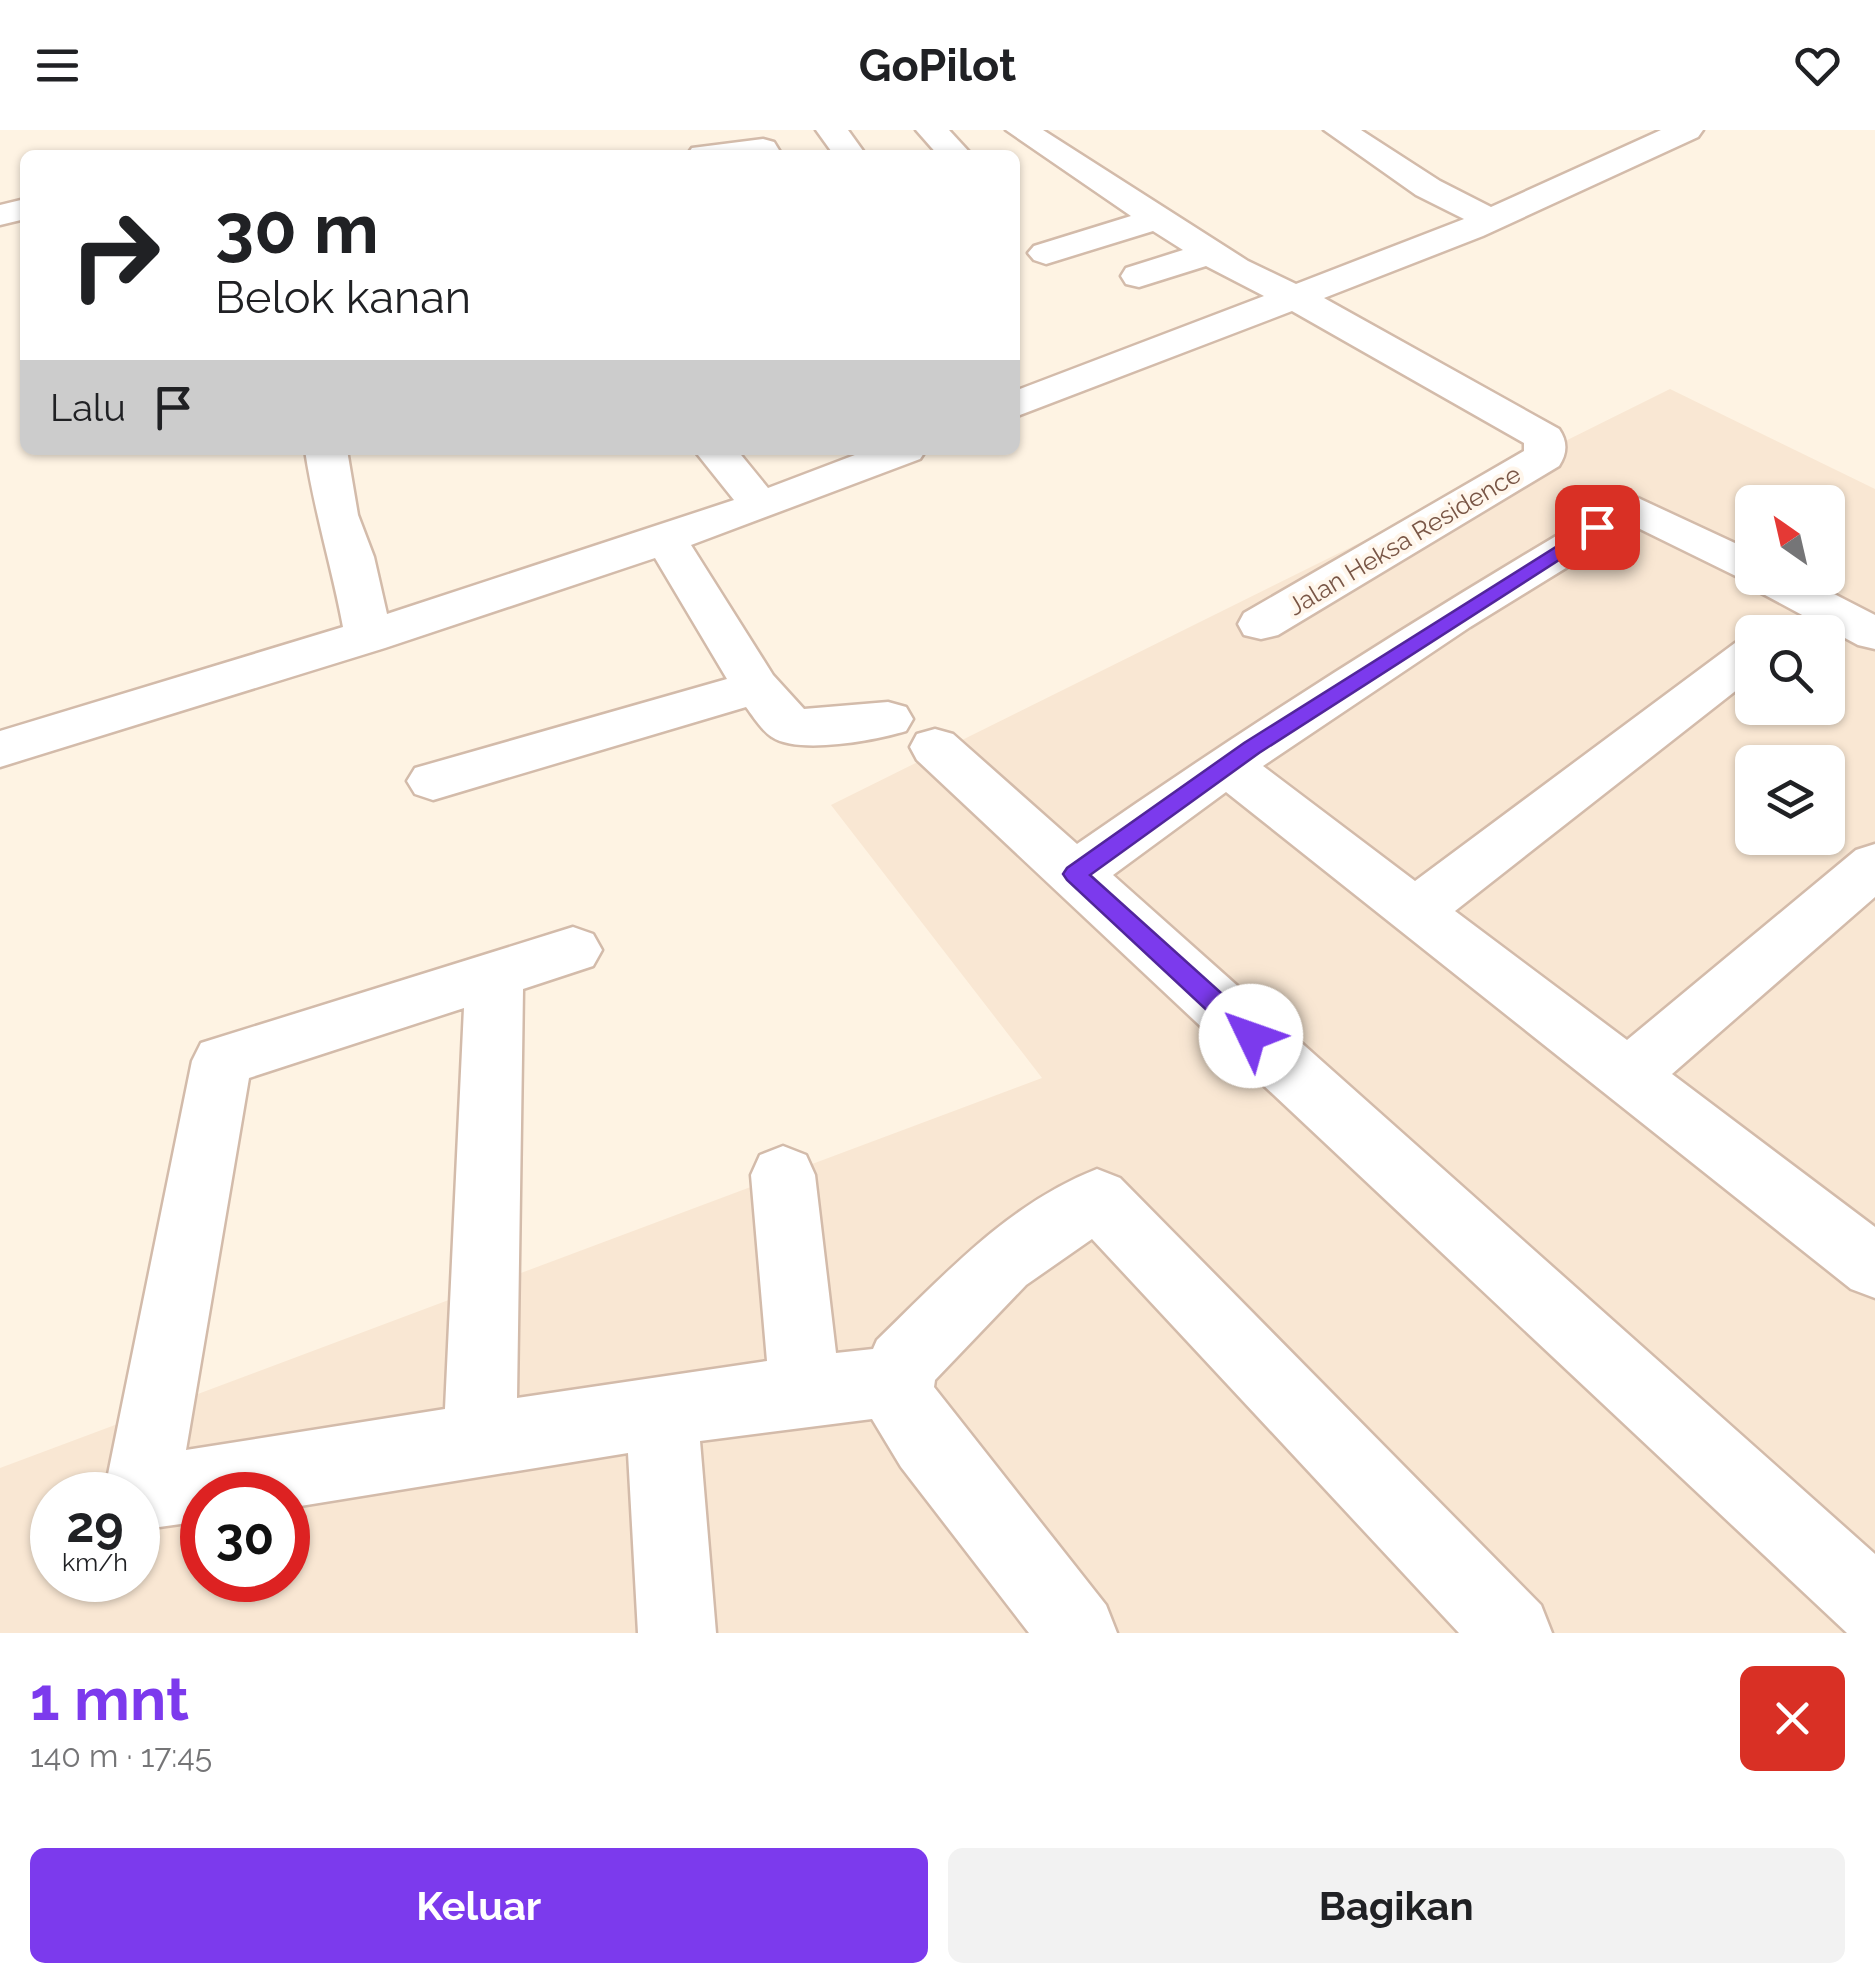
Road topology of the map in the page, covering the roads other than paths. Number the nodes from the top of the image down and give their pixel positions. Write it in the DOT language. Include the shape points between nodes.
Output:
graph roads {
  1 [pos="932,130"];
  2 [pos="1022,130"];
  3 [pos="1340,130"];
  4 [pos="1687,130"];
  5 [pos="761,144"];
  6 [pos="729,150"];
  7 [pos="951,150"];
  8 [pos="1160,218"];
  9 [pos="1490,219"];
  10 [pos="1046,253"];
  11 [pos="1209,253"];
  12 [pos="1140,276"];
  13 [pos="1296,298"];
  14 [pos="1020,398"];
  15 [pos="327,455"];
  16 [pos="720,455"];
  17 [pos="891,455"];
  18 [pos="759,504"];
  19 [pos="666,540"];
  20 [pos="1735,561"];
  21 [pos="1801,595"];
  22 [pos="1819,604"];
  23 [pos="1804,615"];
  24 [pos="1261,624"];
  25 [pos="1875,634"];
  26 [pos="368,637"];
  27 [pos="1735,667"];
  28 [pos="756,687"];
  29 [pos="888,719"];
  30 [pos="935,748"];
  31 [pos="0,749"];
  32 [pos="1226,765"];
  33 [pos="433,782"];
  34 [pos="1875,865"];
  35 [pos="1075,874"];
  36 [pos="1415,911"];
  37 [pos="574,950"];
  38 [pos="494,976"];
  39 [pos="1628,1076"];
  40 [pos="783,1175"];
  41 [pos="1875,1267"];
  42 [pos="900,1381"];
  43 [pos="805,1392"];
  44 [pos="662,1413"];
  45 [pos="480,1441"];
  46 [pos="1875,1606"];
  47 [pos="678,1633"];
  48 [pos="1078,1633"];
  49 [pos="1513,1633"];
  1 -- 7 [label="street"];
  2 -- 8 [label="street"];
  3 -- 9 [label="street"];
  4 -- 9 [label="street"];
  5 -- 6 [label="street"];
  8 -- 10 [label="street"];
  8 -- 11 [label="street"];
  9 -- 13 [label="street"];
  11 -- 12 [label="street"];
  11 -- 13 [label="street"];
  13 -- 14 [label="street"];
  13 -- 24 [label="street, Jalan Heksa Residence" via="1520,422 1544,438 1544,458"];
  15 -- 26 [label="street"];
  16 -- 18 [label="street"];
  17 -- 18 [label="street"];
  18 -- 19 [label="street"];
  19 -- 26 [label="street"];
  19 -- 28 [label="street"];
  20 -- 32 [label="street" via="1638,511 1627,512"];
  21 -- 22 [label="street"];
  22 -- 23 [label="street"];
  22 -- 25 [label="street"];
  26 -- 31 [label="street"];
  27 -- 36 [label="street"];
  28 -- 29 [label="street" via="789,725"];
  28 -- 33 [label="street"];
  30 -- 35 [label="street"];
  32 -- 35 [label="street"];
  32 -- 36 [label="street"];
  34 -- 39 [label="street"];
  35 -- 46 [label="street"];
  36 -- 39 [label="street"];
  37 -- 38 [label="street"];
  38 -- 45 [label="street"];
  38 -- 45 [label="street" via="222,1061 142,1494"];
  39 -- 41 [label="street"];
  40 -- 43 [label="street"];
  42 -- 43 [label="street"];
  42 -- 48 [label="street" via="897,1396 927,1441"];
  42 -- 49 [label="street" via="902,1364 1002,1263 1097,1198"];
  43 -- 44 [label="street"];
  44 -- 45 [label="street"];
  44 -- 47 [label="street"];
}
